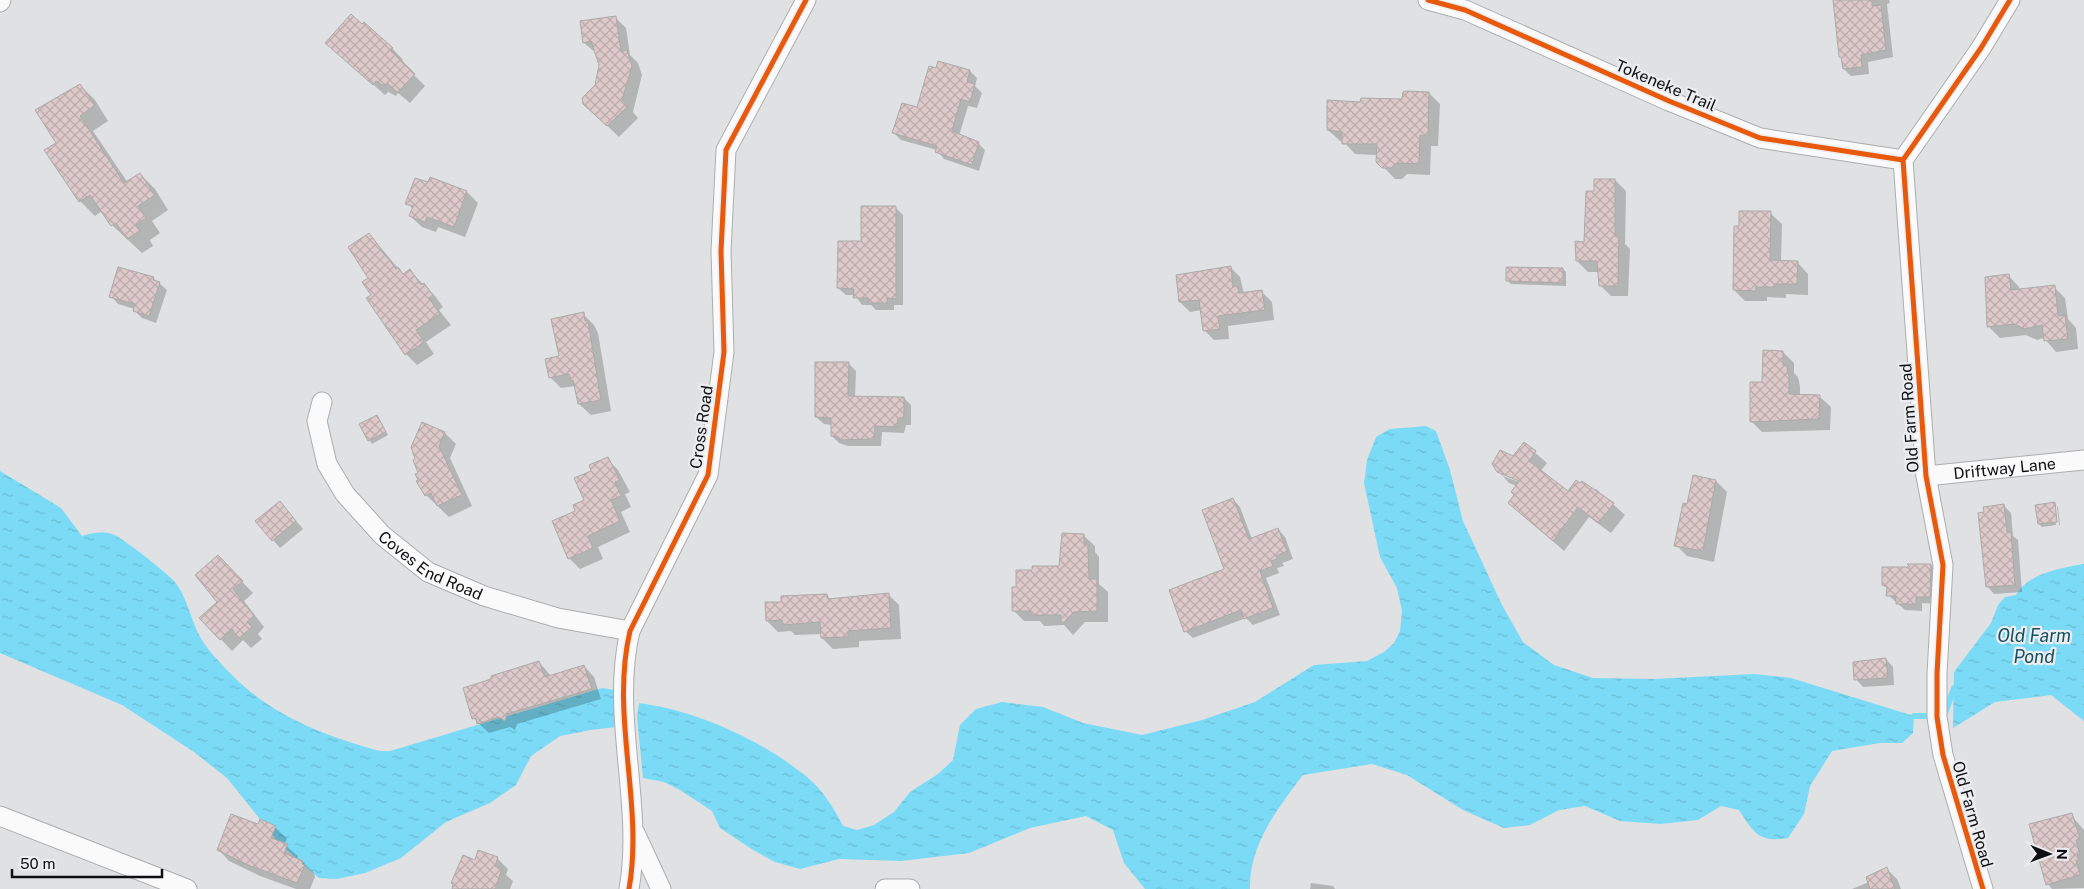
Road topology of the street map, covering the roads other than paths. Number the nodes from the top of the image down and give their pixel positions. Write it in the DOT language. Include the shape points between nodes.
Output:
graph roads {
  1 [pos="806,0"];
  2 [pos="1428,0"];
  3 [pos="2010,0"];
  4 [pos="1903,160"];
  5 [pos="322,402"];
  6 [pos="2084,460"];
  7 [pos="1926,476"];
  8 [pos="630,631"];
  9 [pos="0,816"];
  10 [pos="633,830"];
  11 [pos="187,889"];
  12 [pos="629,889"];
  13 [pos="661,889"];
  14 [pos="885,889"];
  15 [pos="910,889"];
  16 [pos="1983,889"];
  1 -- 8 [label="street, Cross Road" via="726,150 721,251 724,352 708,475"];
  2 -- 4 [label="street, Tokeneke Trail" via="1465,10 1760,138"];
  3 -- 4 [label="street" via="1981,48"];
  4 -- 7 [label="street, Old Farm Road"];
  5 -- 8 [label="street, Coves End Road" via="317,421 326,464 345,494 382,535 428,572 484,596 558,618"];
  6 -- 7 [label="street, Driftway Lane"];
  7 -- 16 [label="street, Old Farm Road" via="1943,565 1937,717 1943,755"];
  8 -- 10 [label="street, Cross Road" via="624,658 626,762"];
  9 -- 11 [label="street"];
  10 -- 12 [label="street, Cross Road"];
  10 -- 13 [label="street, Cross Road"];
  14 -- 15 [label="street"];
}
